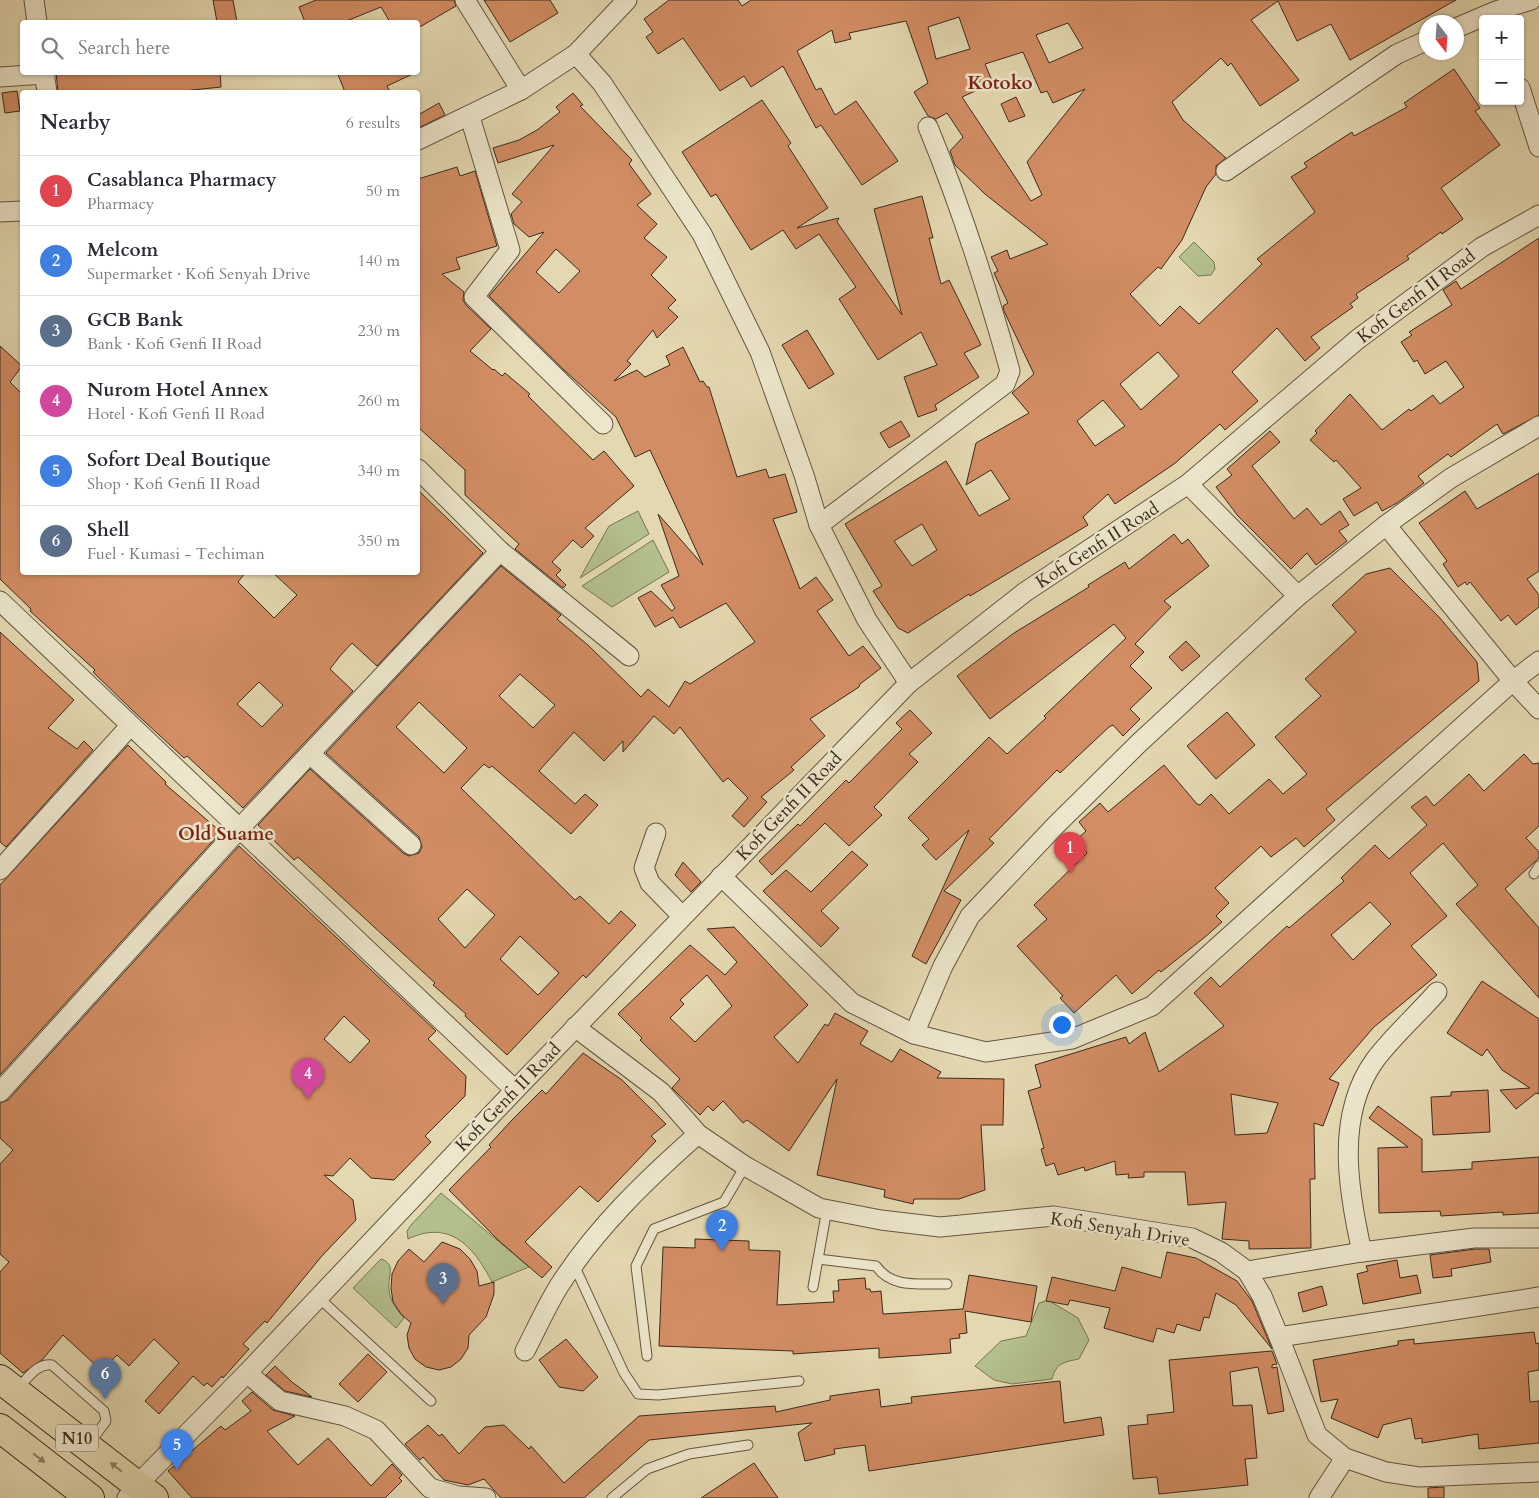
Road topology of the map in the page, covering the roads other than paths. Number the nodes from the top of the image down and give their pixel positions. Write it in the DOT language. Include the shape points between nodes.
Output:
graph roads {
  1 [pos="34,0"];
  2 [pos="465,0"];
  3 [pos="627,0"];
  4 [pos="1532,0"];
  5 [pos="1495,10"];
  6 [pos="37,20"];
  7 [pos="1464,24"];
  8 [pos="1419,45"];
  9 [pos="576,54"];
  10 [pos="0,77"];
  11 [pos="45,80"];
  12 [pos="521,90"];
  13 [pos="1524,100"];
  14 [pos="470,117"];
  15 [pos="928,127"];
  16 [pos="420,139"];
  17 [pos="1539,147"];
  18 [pos="1226,171"];
  19 [pos="20,211"];
  20 [pos="0,212"];
  21 [pos="1539,215"];
  22 [pos="603,424"];
  23 [pos="1539,426"];
  24 [pos="420,471"];
  25 [pos="1188,484"];
  26 [pos="819,525"];
  27 [pos="1386,525"];
  28 [pos="500,550"];
  29 [pos="1298,596"];
  30 [pos="0,601"];
  31 [pos="629,656"];
  32 [pos="1539,662"];
  33 [pos="1513,681"];
  34 [pos="909,683"];
  35 [pos="1539,709"];
  36 [pos="130,726"];
  37 [pos="310,754"];
  38 [pos="239,829"];
  39 [pos="656,833"];
  40 [pos="411,845"];
  41 [pos="0,870"];
  42 [pos="722,876"];
  43 [pos="682,916"];
  44 [pos="1437,992"];
  45 [pos="575,1028"];
  46 [pos="914,1034"];
  47 [pos="515,1090"];
  48 [pos="0,1092"];
  49 [pos="698,1134"];
  50 [pos="745,1166"];
  51 [pos="827,1209"];
  52 [pos="1539,1238"];
  53 [pos="1362,1252"];
  54 [pos="818,1259"];
  55 [pos="574,1266"];
  56 [pos="1247,1271"];
  57 [pos="947,1284"];
  58 [pos="813,1288"];
  59 [pos="1539,1297"];
  60 [pos="319,1298"];
  61 [pos="1279,1338"];
  62 [pos="525,1351"];
  63 [pos="647,1356"];
  64 [pos="247,1374"];
  65 [pos="799,1381"];
  66 [pos="8,1385"];
  67 [pos="432,1401"];
  68 [pos="0,1428"];
  69 [pos="748,1445"];
  70 [pos="88,1446"];
  71 [pos="1345,1458"];
  72 [pos="1539,1472"];
  73 [pos="79,1492"];
  74 [pos="140,1493"];
  75 [pos="486,1498"];
  76 [pos="612,1498"];
  77 [pos="1319,1498"];
  1 -- 6 [label="street"];
  2 -- 12 [label="street"];
  3 -- 9 [label="street"];
  4 -- 5 [label="street"];
  5 -- 7 [label="street"];
  8 -- 18 [label="street" via="1397,54"];
  9 -- 12 [label="street"];
  9 -- 26 [label="street" via="602,83 702,234 760,352"];
  10 -- 11 [label="street"];
  12 -- 14 [label="street"];
  13 -- 17 [label="street"];
  14 -- 16 [label="street"];
  14 -- 22 [label="street" via="510,250 474,298"];
  15 -- 26 [label="street" via="953,187 984,279 1010,371 1004,384"];
  19 -- 20 [label="street"];
  21 -- 25 [label="street, Kofi Genfi II Road" via="1482,246 1358,339"];
  23 -- 27 [label="street" via="1451,478"];
  24 -- 28 [label="street"];
  25 -- 29 [label="street"];
  25 -- 34 [label="street, Kofi Genfi II Road" via="1025,592"];
  26 -- 34 [label="street" via="867,620"];
  27 -- 29 [label="street"];
  27 -- 33 [label="street"];
  28 -- 31 [label="street"];
  28 -- 37 [label="street"];
  29 -- 46 [label="street" via="1132,750 970,916"];
  30 -- 36 [label="street"];
  32 -- 33 [label="street"];
  33 -- 35 [label="street"];
  33 -- 46 [label="street" via="1152,1006 1072,1039 986,1052"];
  34 -- 42 [label="street, Kofi Genfi II Road"];
  36 -- 38 [label="street"];
  36 -- 41 [label="street"];
  37 -- 38 [label="street"];
  37 -- 40 [label="street"];
  38 -- 47 [label="street"];
  38 -- 48 [label="street"];
  39 -- 43 [label="street" via="644,868 650,883"];
  42 -- 43 [label="street, Kofi Genfi II Road"];
  42 -- 46 [label="street" via="852,1003"];
  43 -- 45 [label="street, Kofi Genfi II Road"];
  44 -- 53 [label="street" via="1375,1061 1356,1095 1348,1142 1352,1208"];
  45 -- 47 [label="street, Kofi Genfi II Road"];
  45 -- 49 [label="street, Kofi Senyah Drive" via="661,1092"];
  47 -- 60 [label="street, Kofi Genfi II Road"];
  49 -- 50 [label="street, Kofi Senyah Drive"];
  49 -- 55 [label="street" via="648,1178 594,1236"];
  50 -- 51 [label="street, Kofi Senyah Drive"];
  50 -- 63 [label="lane" via="724,1202 654,1229 636,1266"];
  51 -- 54 [label="lane"];
  51 -- 56 [label="street, Kofi Senyah Drive" via="940,1227 1054,1216 1192,1238 1221,1252"];
  52 -- 53 [label="street" via="1474,1238"];
  53 -- 56 [label="street"];
  54 -- 57 [label="lane" via="876,1266 883,1276 895,1282"];
  54 -- 58 [label="lane"];
  55 -- 62 [label="street" via="559,1287"];
  55 -- 65 [label="lane" via="624,1373 638,1394 658,1395"];
  56 -- 61 [label="street, Kofi Senyah Drive" via="1262,1296"];
  59 -- 61 [label="street"];
  60 -- 64 [label="street, Kofi Genfi II Road"];
  60 -- 67 [label="lane"];
  61 -- 71 [label="street, Kofi Senyah Drive" via="1317,1435"];
  64 -- 74 [label="street, Kofi Genfi II Road"];
  64 -- 75 [label="street" via="280,1401 345,1416 376,1430 430,1488 458,1496"];
  66 -- 70 [label="highway, N10"];
  66 -- 70 [label="lane" via="38,1367 52,1365 104,1411 106,1421"];
  68 -- 73 [label="highway, N10, one-way"];
  69 -- 76 [label="lane" via="689,1454 647,1469"];
  74 -- 70 [label="highway, N10, one-way"];
  71 -- 72 [label="street, Kofi Senyah Drive" via="1386,1472 1419,1478"];
  71 -- 77 [label="street"];
}
